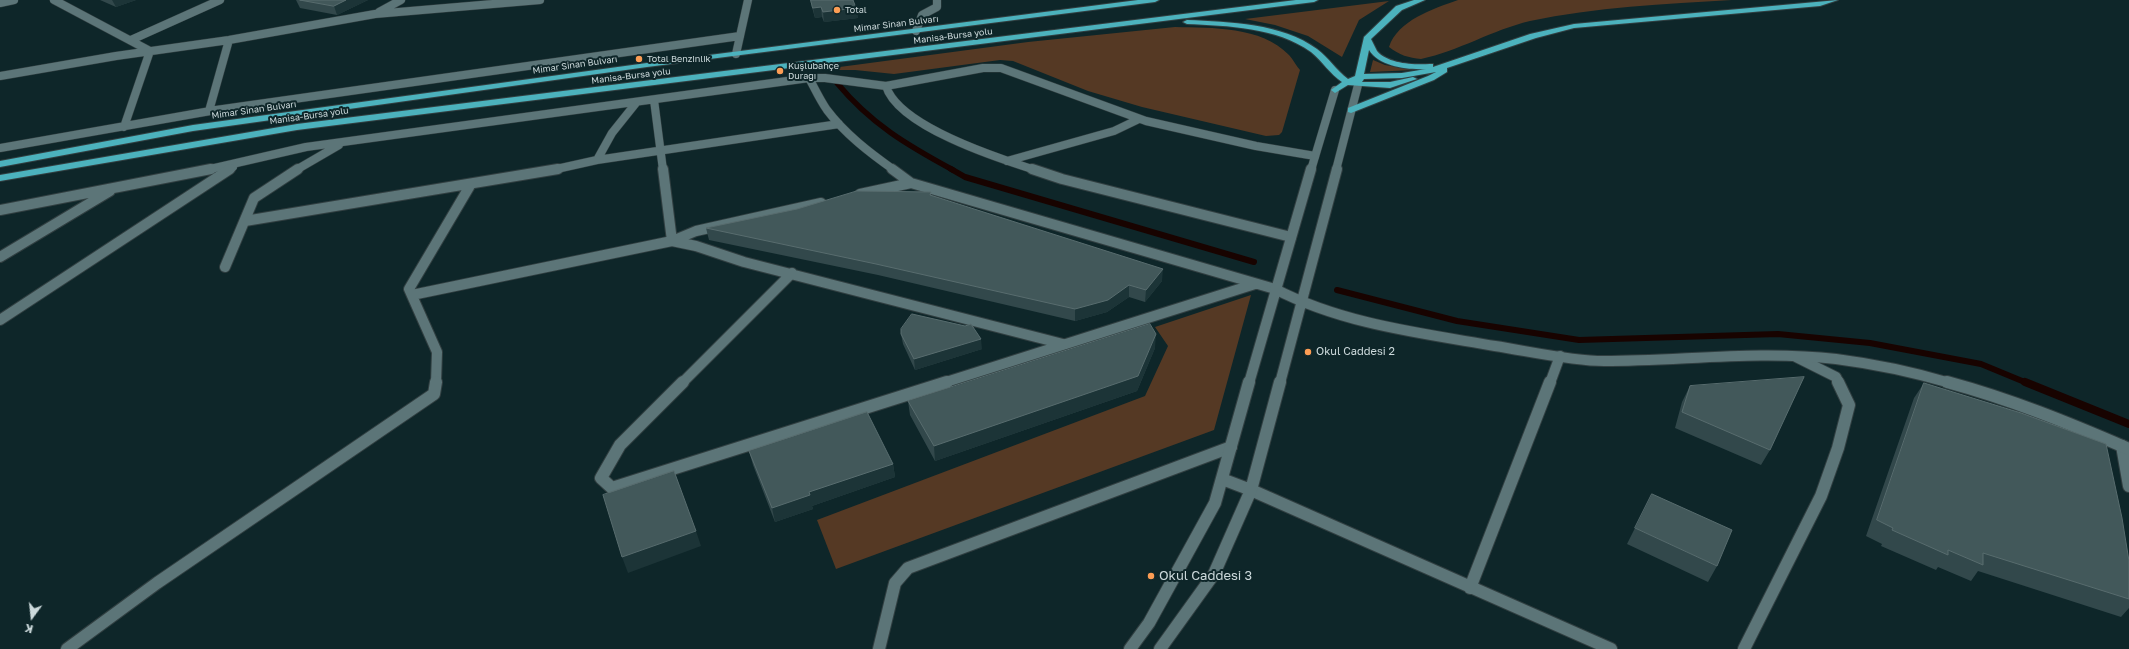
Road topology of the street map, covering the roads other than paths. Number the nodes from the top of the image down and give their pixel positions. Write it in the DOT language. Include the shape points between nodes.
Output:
graph roads {
  1 [pos="14,0"];
  2 [pos="54,0"];
  3 [pos="220,0"];
  4 [pos="401,0"];
  5 [pos="540,0"];
  6 [pos="748,0"];
  7 [pos="937,0"];
  8 [pos="1155,0"];
  9 [pos="1314,0"];
  10 [pos="1421,0"];
  11 [pos="1834,0"];
  12 [pos="1119,2"];
  13 [pos="0,3"];
  14 [pos="375,14"];
  15 [pos="1132,24"];
  16 [pos="916,31"];
  17 [pos="740,36"];
  18 [pos="1367,39"];
  19 [pos="131,40"];
  20 [pos="230,40"];
  21 [pos="150,51"];
  22 [pos="736,54"];
  23 [pos="1456,62"];
  24 [pos="1334,69"];
  25 [pos="0,76"];
  26 [pos="1360,76"];
  27 [pos="808,78"];
  28 [pos="1346,82"];
  29 [pos="1358,85"];
  30 [pos="886,86"];
  31 [pos="1334,90"];
  32 [pos="654,100"];
  33 [pos="636,103"];
  34 [pos="1351,110"];
  35 [pos="209,111"];
  36 [pos="1140,119"];
  37 [pos="839,124"];
  38 [pos="124,127"];
  39 [pos="344,142"];
  40 [pos="0,148"];
  41 [pos="660,152"];
  42 [pos="1315,156"];
  43 [pos="597,160"];
  44 [pos="1007,161"];
  45 [pos="0,164"];
  46 [pos="238,164"];
  47 [pos="0,178"];
  48 [pos="911,182"];
  49 [pos="471,184"];
  50 [pos="117,187"];
  51 [pos="850,196"];
  52 [pos="826,201"];
  53 [pos="0,210"];
  54 [pos="245,221"];
  55 [pos="1291,237"];
  56 [pos="672,241"];
  57 [pos="0,257"];
  58 [pos="225,267"];
  59 [pos="792,273"];
  60 [pos="1255,284"];
  61 [pos="1275,289"];
  62 [pos="412,295"];
  63 [pos="1302,303"];
  64 [pos="0,320"];
  65 [pos="1064,344"];
  66 [pos="1560,356"];
  67 [pos="1796,357"];
  68 [pos="1231,447"];
  69 [pos="2125,447"];
  70 [pos="1222,480"];
  71 [pos="2129,486"];
  72 [pos="1251,490"];
  73 [pos="1470,588"];
  74 [pos="67,649"];
  75 [pos="878,649"];
  76 [pos="1130,649"];
  77 [pos="1160,649"];
  78 [pos="1611,649"];
  79 [pos="1744,649"];
  1 -- 13 [label="street"];
  2 -- 19 [label="street"];
  3 -- 19 [label="street"];
  4 -- 14 [label="street"];
  5 -- 14 [label="street"];
  6 -- 17 [label="street"];
  7 -- 16 [label="street" via="937,7 922,14"];
  8 -- 12 [label="highway, Mimar Sinan Bulvarı"];
  9 -- 15 [label="highway, Manisa-Bursa yolu"];
  10 -- 18 [label="highway" via="1399,8"];
  11 -- 23 [label="highway" via="1820,4 1574,26 1551,30"];
  12 -- 16 [label="highway, Mimar Sinan Bulvarı"];
  14 -- 20 [label="street"];
  15 -- 24 [label="highway" via="1216,23 1260,30 1296,40 1320,55"];
  15 -- 47 [label="highway, Manisa-Bursa yolu" via="297,127"];
  16 -- 22 [label="highway, Mimar Sinan Bulvarı"];
  17 -- 22 [label="street"];
  17 -- 35 [label="street"];
  18 -- 23 [label="highway" via="1376,54 1404,65 1423,67"];
  18 -- 26 [label="highway"];
  19 -- 21 [label="street"];
  20 -- 21 [label="street"];
  20 -- 35 [label="street"];
  21 -- 25 [label="street"];
  21 -- 38 [label="street"];
  22 -- 45 [label="highway, Mimar Sinan Bulvarı" via="193,128"];
  23 -- 26 [label="highway" via="1413,75"];
  23 -- 29 [label="highway" via="1422,77 1390,85"];
  23 -- 34 [label="highway" via="1431,78"];
  24 -- 28 [label="highway"];
  24 -- 31 [label="highway"];
  26 -- 28 [label="highway"];
  26 -- 29 [label="highway"];
  27 -- 30 [label="street"];
  27 -- 32 [label="street"];
  27 -- 37 [label="street" via="830,115"];
  28 -- 29 [label="highway"];
  28 -- 31 [label="highway"];
  29 -- 34 [label="street"];
  30 -- 36 [label="street" via="983,68 1001,68"];
  30 -- 44 [label="street" via="889,96 912,118 961,143"];
  31 -- 42 [label="street"];
  32 -- 33 [label="street"];
  32 -- 41 [label="street"];
  33 -- 39 [label="street"];
  33 -- 43 [label="street" via="612,133"];
  34 -- 63 [label="street"];
  35 -- 38 [label="street"];
  36 -- 42 [label="street" via="1256,146"];
  36 -- 44 [label="street" via="1114,131"];
  37 -- 41 [label="street"];
  37 -- 48 [label="street" via="872,155"];
  38 -- 40 [label="street"];
  39 -- 46 [label="street" via="306,147"];
  39 -- 54 [label="street" via="254,198"];
  41 -- 43 [label="street"];
  41 -- 56 [label="street"];
  42 -- 55 [label="street"];
  43 -- 49 [label="street"];
  44 -- 55 [label="street" via="1070,181"];
  46 -- 50 [label="street"];
  46 -- 64 [label="street"];
  48 -- 51 [label="street"];
  48 -- 60 [label="street"];
  49 -- 54 [label="street"];
  49 -- 62 [label="street" via="409,289"];
  50 -- 53 [label="street"];
  50 -- 57 [label="street"];
  52 -- 56 [label="street" via="696,231"];
  54 -- 58 [label="street"];
  55 -- 61 [label="street"];
  56 -- 59 [label="street"];
  56 -- 62 [label="street"];
  59 -- 65 [label="street"];
  59 -- 65 [label="street" via="620,445 601,478 612,488"];
  60 -- 61 [label="street"];
  60 -- 65 [label="street"];
  61 -- 63 [label="street"];
  61 -- 68 [label="street"];
  62 -- 74 [label="street" via="437,352 434,394 124,606"];
  63 -- 66 [label="street" via="1384,327"];
  63 -- 72 [label="street"];
  66 -- 67 [label="street" via="1602,361"];
  66 -- 73 [label="street"];
  67 -- 69 [label="street" via="1835,359 1908,371 2056,417"];
  67 -- 79 [label="street" via="1836,377 1849,405 1838,448 1821,496"];
  68 -- 70 [label="street"];
  68 -- 75 [label="street" via="908,568 895,583"];
  69 -- 71 [label="street"];
  70 -- 72 [label="street"];
  70 -- 76 [label="street" via="1212,510 1149,623"];
  72 -- 73 [label="street"];
  72 -- 77 [label="street" via="1214,574"];
  73 -- 78 [label="street"];
}
